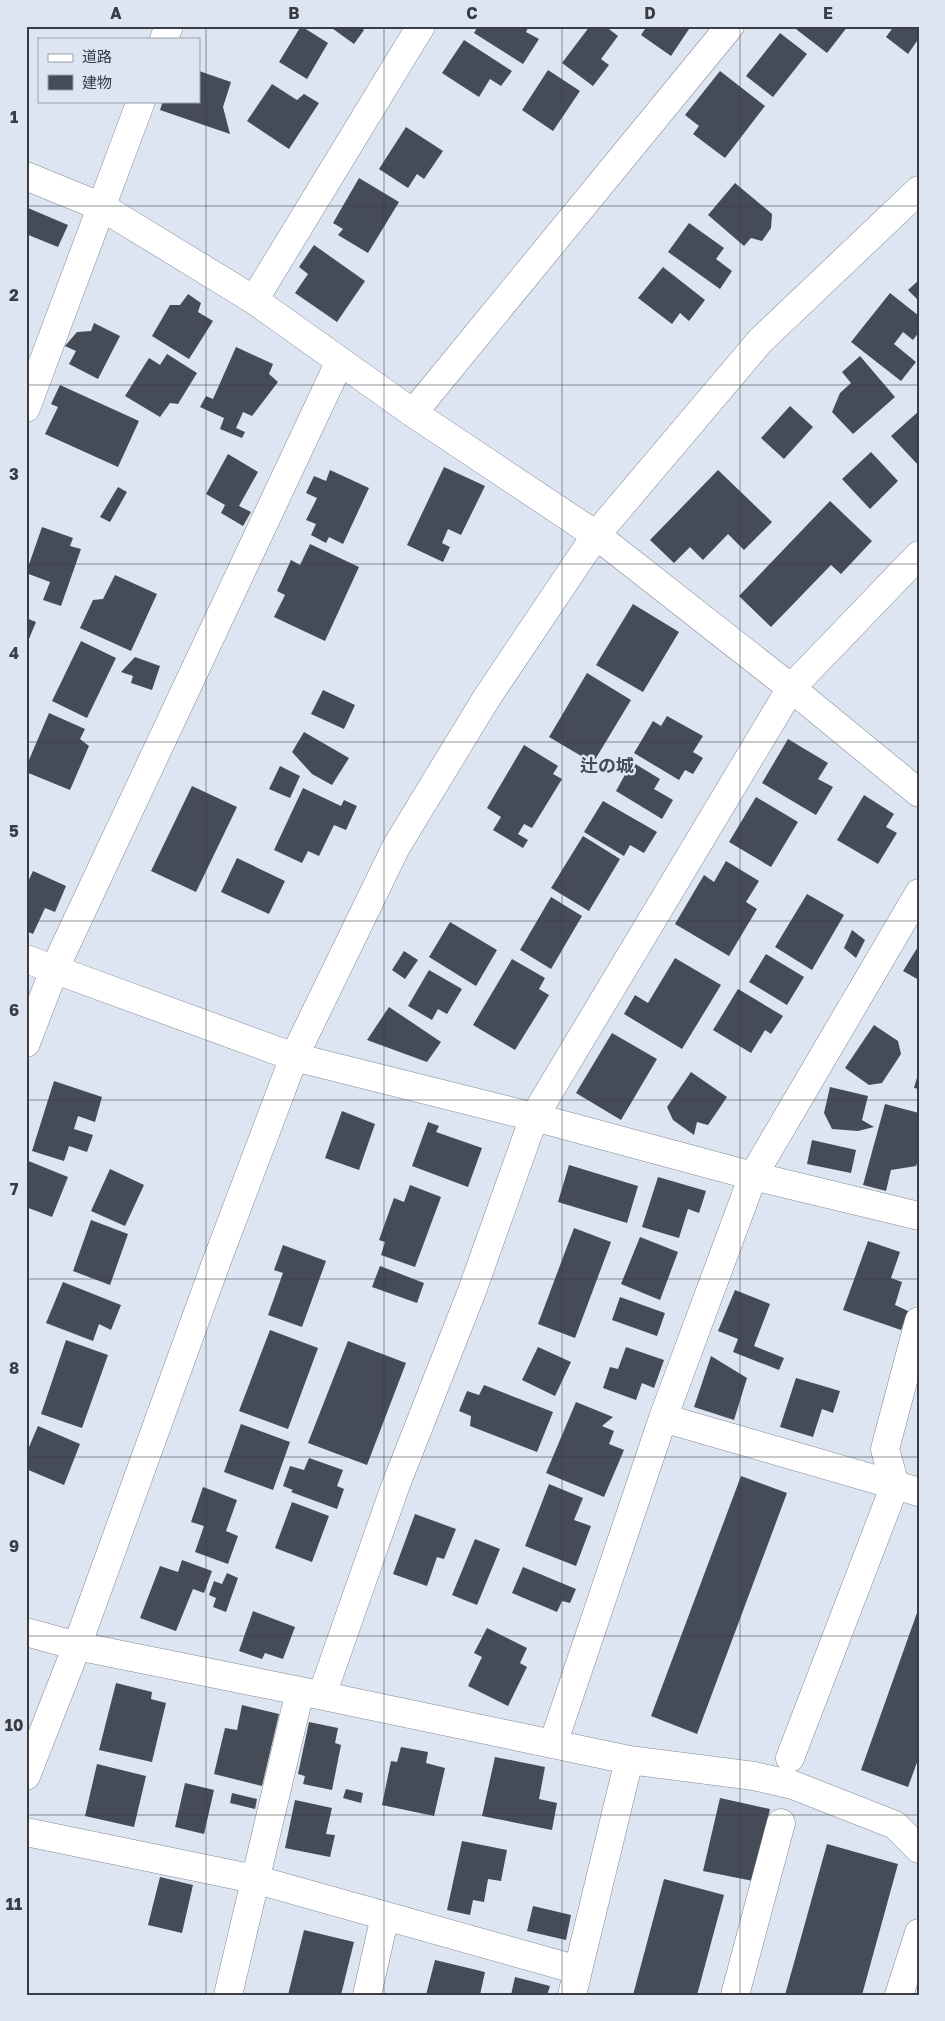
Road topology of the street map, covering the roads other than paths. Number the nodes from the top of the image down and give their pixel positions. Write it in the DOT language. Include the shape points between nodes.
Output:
graph roads {
  1 [pos="169,26"];
  2 [pos="421,26"];
  3 [pos="730,26"];
  4 [pos="164,38"];
  5 [pos="141,102"];
  6 [pos="26,176"];
  7 [pos="919,190"];
  8 [pos="102,206"];
  9 [pos="254,300"];
  10 [pos="340,362"];
  11 [pos="26,408"];
  12 [pos="413,413"];
  13 [pos="596,535"];
  14 [pos="919,555"];
  15 [pos="792,688"];
  16 [pos="919,792"];
  17 [pos="919,893"];
  18 [pos="26,959"];
  19 [pos="54,970"];
  20 [pos="26,1043"];
  21 [pos="294,1057"];
  22 [pos="534,1118"];
  23 [pos="753,1176"];
  24 [pos="919,1216"];
  25 [pos="919,1322"];
  26 [pos="663,1418"];
  27 [pos="907,1489"];
  28 [pos="26,1632"];
  29 [pos="77,1646"];
  30 [pos="311,1693"];
  31 [pos="553,1744"];
  32 [pos="790,1758"];
  33 [pos="629,1760"];
  34 [pos="26,1776"];
  35 [pos="781,1823"];
  36 [pos="26,1832"];
  37 [pos="918,1848"];
  38 [pos="254,1879"];
  39 [pos="385,1916"];
  40 [pos="919,1933"];
  41 [pos="575,1983"];
  42 [pos="228,1995"];
  43 [pos="367,1995"];
  44 [pos="735,1995"];
  45 [pos="899,1995"];
  1 -- 4 [label="street"];
  2 -- 9 [label="street"];
  3 -- 12 [label="street"];
  5 -- 8 [label="street"];
  6 -- 8 [label="street"];
  7 -- 13 [label="street" via="760,341"];
  8 -- 9 [label="street"];
  8 -- 11 [label="street"];
  9 -- 10 [label="street"];
  10 -- 12 [label="street"];
  10 -- 19 [label="street"];
  12 -- 13 [label="street"];
  13 -- 15 [label="street"];
  13 -- 21 [label="street" via="486,699 396,847"];
  14 -- 15 [label="street"];
  15 -- 16 [label="street"];
  15 -- 22 [label="street"];
  17 -- 23 [label="street"];
  18 -- 19 [label="street"];
  19 -- 20 [label="street"];
  19 -- 21 [label="street"];
  21 -- 22 [label="street"];
  21 -- 29 [label="street"];
  22 -- 23 [label="street"];
  22 -- 30 [label="street" via="472,1291"];
  23 -- 24 [label="street"];
  23 -- 26 [label="street"];
  25 -- 27 [label="street" via="885,1449"];
  26 -- 27 [label="street"];
  26 -- 31 [label="street"];
  27 -- 32 [label="street"];
  28 -- 29 [label="street"];
  29 -- 30 [label="street"];
  29 -- 34 [label="street"];
  30 -- 31 [label="street"];
  30 -- 38 [label="street"];
  31 -- 33 [label="street"];
  33 -- 37 [label="street" via="754,1776 793,1785 895,1825"];
  33 -- 41 [label="street"];
  35 -- 44 [label="street"];
  36 -- 38 [label="street"];
  38 -- 39 [label="street"];
  38 -- 42 [label="street"];
  39 -- 41 [label="street"];
  39 -- 43 [label="street"];
  40 -- 45 [label="street"];
}
